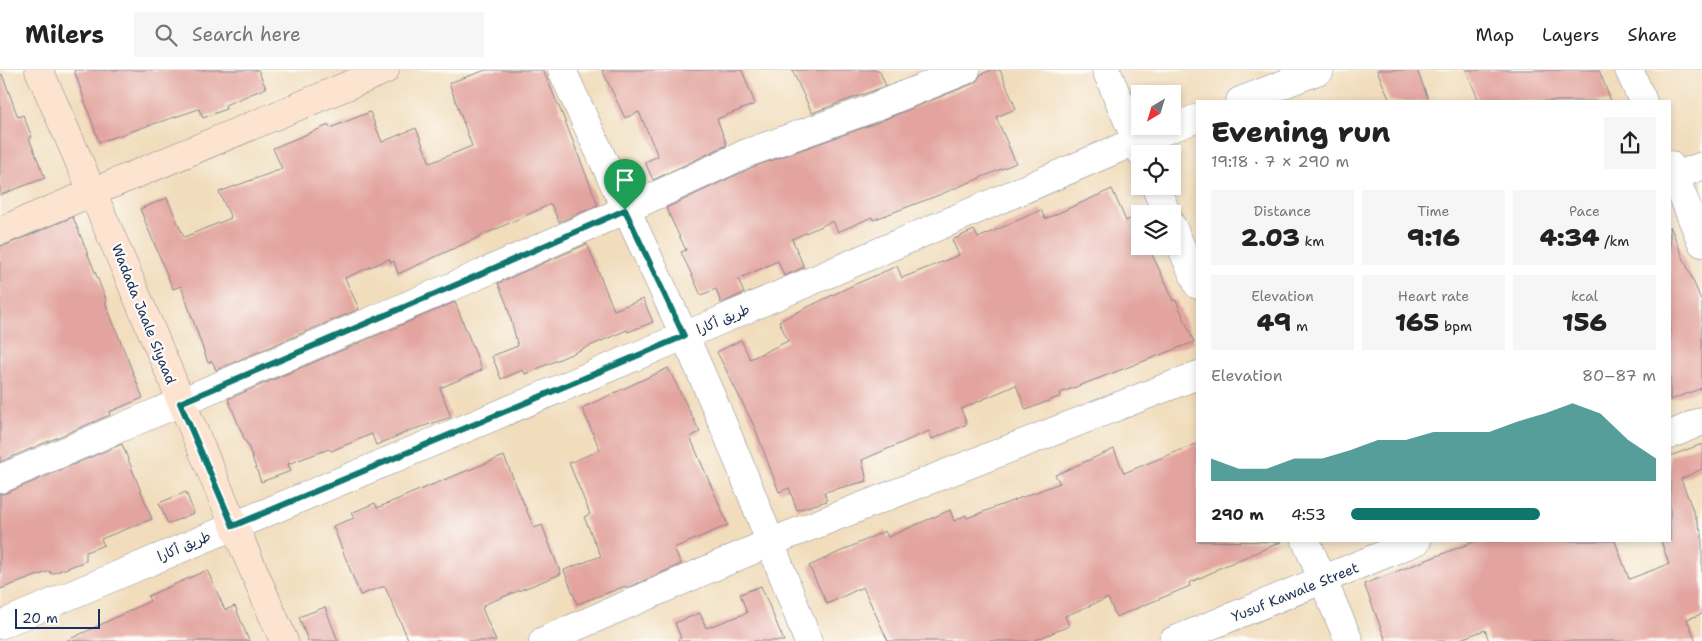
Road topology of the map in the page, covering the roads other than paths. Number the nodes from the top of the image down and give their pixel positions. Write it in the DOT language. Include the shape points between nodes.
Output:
graph roads {
  1 [pos="39,70"];
  2 [pos="385,70"];
  3 [pos="562,70"];
  4 [pos="966,70"];
  5 [pos="1106,70"];
  6 [pos="1320,70"];
  7 [pos="1629,70"];
  8 [pos="1243,100"];
  9 [pos="1642,100"];
  10 [pos="1196,119"];
  11 [pos="1138,145"];
  12 [pos="1145,145"];
  13 [pos="1131,151"];
  14 [pos="1702,166"];
  15 [pos="1672,173"];
  16 [pos="93,192"];
  17 [pos="625,210"];
  18 [pos="0,231"];
  19 [pos="1702,243"];
  20 [pos="1181,246"];
  21 [pos="1196,280"];
  22 [pos="684,336"];
  23 [pos="1196,376"];
  24 [pos="180,403"];
  25 [pos="1702,422"];
  26 [pos="1671,435"];
  27 [pos="0,479"];
  28 [pos="233,526"];
  29 [pos="771,542"];
  30 [pos="1306,542"];
  31 [pos="1415,542"];
  32 [pos="1323,581"];
  33 [pos="0,625"];
  34 [pos="284,641"];
  35 [pos="543,641"];
  36 [pos="808,641"];
  37 [pos="1173,641"];
  38 [pos="1349,641"];
  1 -- 16 [label="main road, Wadada Jaale Siyaad"];
  2 -- 16 [label="main road"];
  3 -- 17 [label="street"];
  4 -- 17 [label="street" via="747,153"];
  5 -- 11 [label="street"];
  6 -- 8 [label="street"];
  7 -- 9 [label="street"];
  10 -- 12 [label="street, طريق أكارا"];
  13 -- 22 [label="street, طريق أكارا"];
  14 -- 15 [label="street"];
  15 -- 19 [label="street"];
  16 -- 18 [label="main road"];
  16 -- 24 [label="main road, Wadada Jaale Siyaad"];
  17 -- 22 [label="street"];
  17 -- 24 [label="street"];
  20 -- 21 [label="street"];
  22 -- 28 [label="street, طريق أكارا"];
  22 -- 29 [label="street"];
  23 -- 29 [label="street"];
  24 -- 27 [label="street"];
  24 -- 28 [label="main road, Wadada Jaale Siyaad"];
  25 -- 26 [label="street"];
  28 -- 33 [label="street, طريق أكارا"];
  28 -- 34 [label="main road, Wadada Jaale Siyaad"];
  29 -- 35 [label="street"];
  29 -- 36 [label="street"];
  30 -- 32 [label="street"];
  31 -- 32 [label="street, Yusuf Kawale Street"];
  32 -- 37 [label="street, Yusuf Kawale Street"];
  32 -- 38 [label="street"];
}
